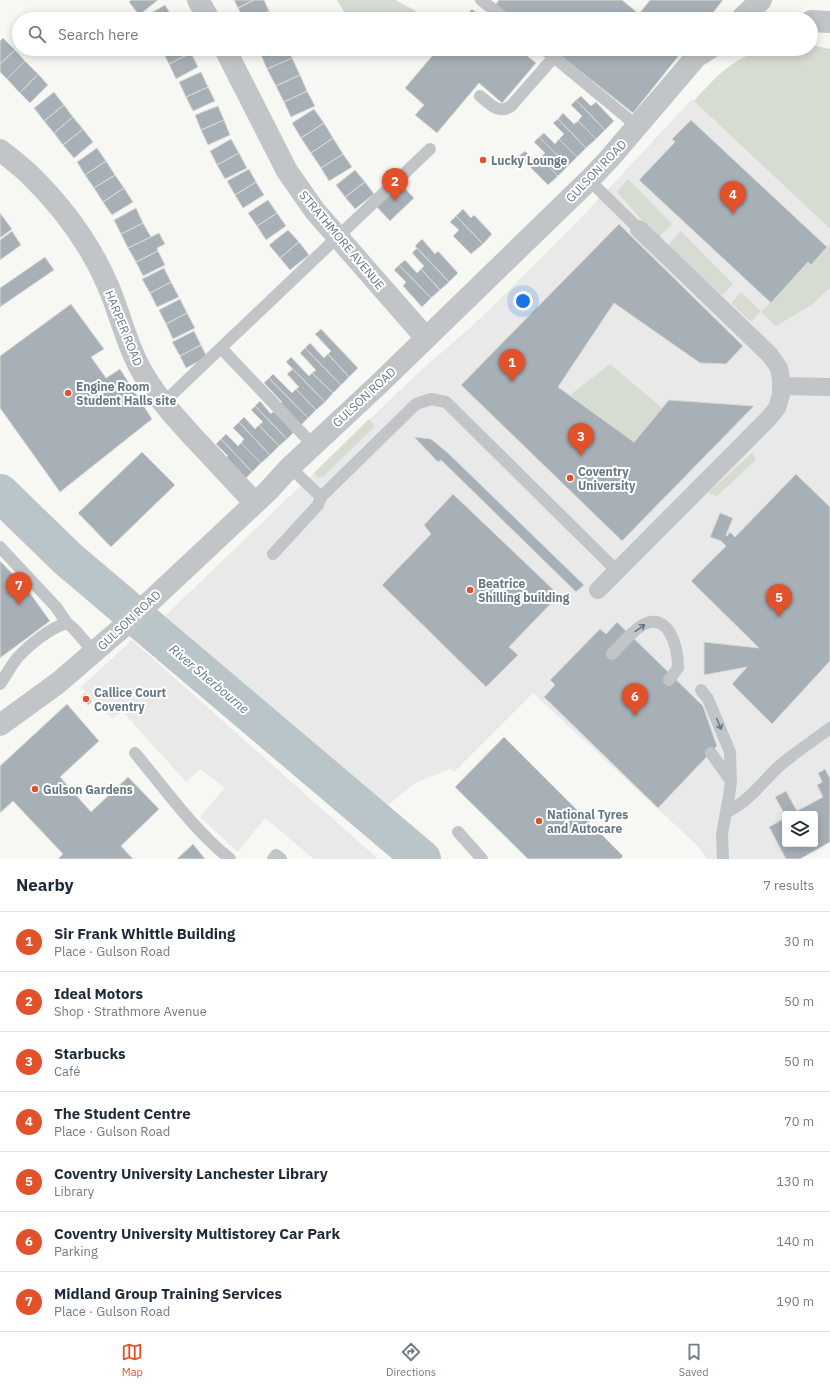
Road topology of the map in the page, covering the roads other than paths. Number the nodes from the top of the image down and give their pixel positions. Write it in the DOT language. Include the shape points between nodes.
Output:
graph roads {
  1 [pos="198,0"];
  2 [pos="481,0"];
  3 [pos="761,0"];
  4 [pos="205,12"];
  5 [pos="497,12"];
  6 [pos="748,12"];
  7 [pos="818,21"];
  8 [pos="830,22"];
  9 [pos="229,56"];
  10 [pos="698,56"];
  11 [pos="554,57"];
  12 [pos="480,96"];
  13 [pos="637,126"];
  14 [pos="430,149"];
  15 [pos="0,150"];
  16 [pos="589,180"];
  17 [pos="639,229"];
  18 [pos="337,237"];
  19 [pos="426,338"];
  20 [pos="221,348"];
  21 [pos="782,386"];
  22 [pos="830,387"];
  23 [pos="164,403"];
  24 [pos="313,445"];
  25 [pos="290,467"];
  26 [pos="321,497"];
  27 [pos="255,503"];
  28 [pos="0,547"];
  29 [pos="273,554"];
  30 [pos="617,571"];
  31 [pos="598,590"];
  32 [pos="67,623"];
  33 [pos="94,652"];
  34 [pos="612,654"];
  35 [pos="669,680"];
  36 [pos="0,684"];
  37 [pos="701,690"];
  38 [pos="0,725"];
  39 [pos="830,728"];
  40 [pos="711,752"];
  41 [pos="135,753"];
  42 [pos="731,781"];
  43 [pos="726,813"];
  44 [pos="458,832"];
  45 [pos="230,859"];
  46 [pos="273,859"];
  47 [pos="281,859"];
  48 [pos="482,859"];
  49 [pos="723,859"];
  1 -- 4 [label="street"];
  2 -- 5 [label="lane"];
  3 -- 6 [label="street"];
  7 -- 8 [label="street"];
  9 -- 18 [label="street, STRATHMORE AVENUE" via="287,171"];
  10 -- 13 [label="street, GULSON ROAD"];
  11 -- 12 [label="lane" via="506,110 499,110"];
  11 -- 13 [label="lane"];
  13 -- 16 [label="street, GULSON ROAD"];
  14 -- 18 [label="lane"];
  15 -- 23 [label="street, HARPER ROAD" via="28,172 49,195 89,249 109,289 143,375"];
  16 -- 17 [label="lane"];
  16 -- 19 [label="street, GULSON ROAD"];
  17 -- 21 [label="street" via="770,356 779,368"];
  18 -- 19 [label="street, STRATHMORE AVENUE"];
  18 -- 20 [label="lane"];
  19 -- 24 [label="street, GULSON ROAD"];
  20 -- 23 [label="lane"];
  20 -- 24 [label="lane"];
  21 -- 22 [label="street"];
  21 -- 30 [label="street" via="777,408"];
  23 -- 27 [label="street, HARPER ROAD"];
  24 -- 25 [label="street, GULSON ROAD"];
  25 -- 26 [label="lane"];
  25 -- 27 [label="street, GULSON ROAD"];
  26 -- 29 [label="lane" via="318,505"];
  26 -- 30 [label="lane" via="416,404 431,399 446,402"];
  27 -- 33 [label="street, GULSON ROAD"];
  28 -- 32 [label="lane" via="56,607"];
  30 -- 31 [label="street"];
  32 -- 33 [label="lane"];
  32 -- 36 [label="lane" via="57,626 17,658"];
  33 -- 38 [label="street, GULSON ROAD" via="58,684"];
  34 -- 35 [label="lane, one-way" via="639,627 654,622 662,624 673,637 678,659 678,668"];
  37 -- 42 [label="lane, one-way" via="708,699 730,752"];
  39 -- 43 [label="lane" via="777,768 753,794"];
  40 -- 42 [label="lane"];
  41 -- 45 [label="lane" via="210,842"];
  42 -- 43 [label="lane"];
  43 -- 49 [label="lane" via="722,834"];
  44 -- 48 [label="lane"];
  46 -- 47 [label="lane" via="276,855"];
}
